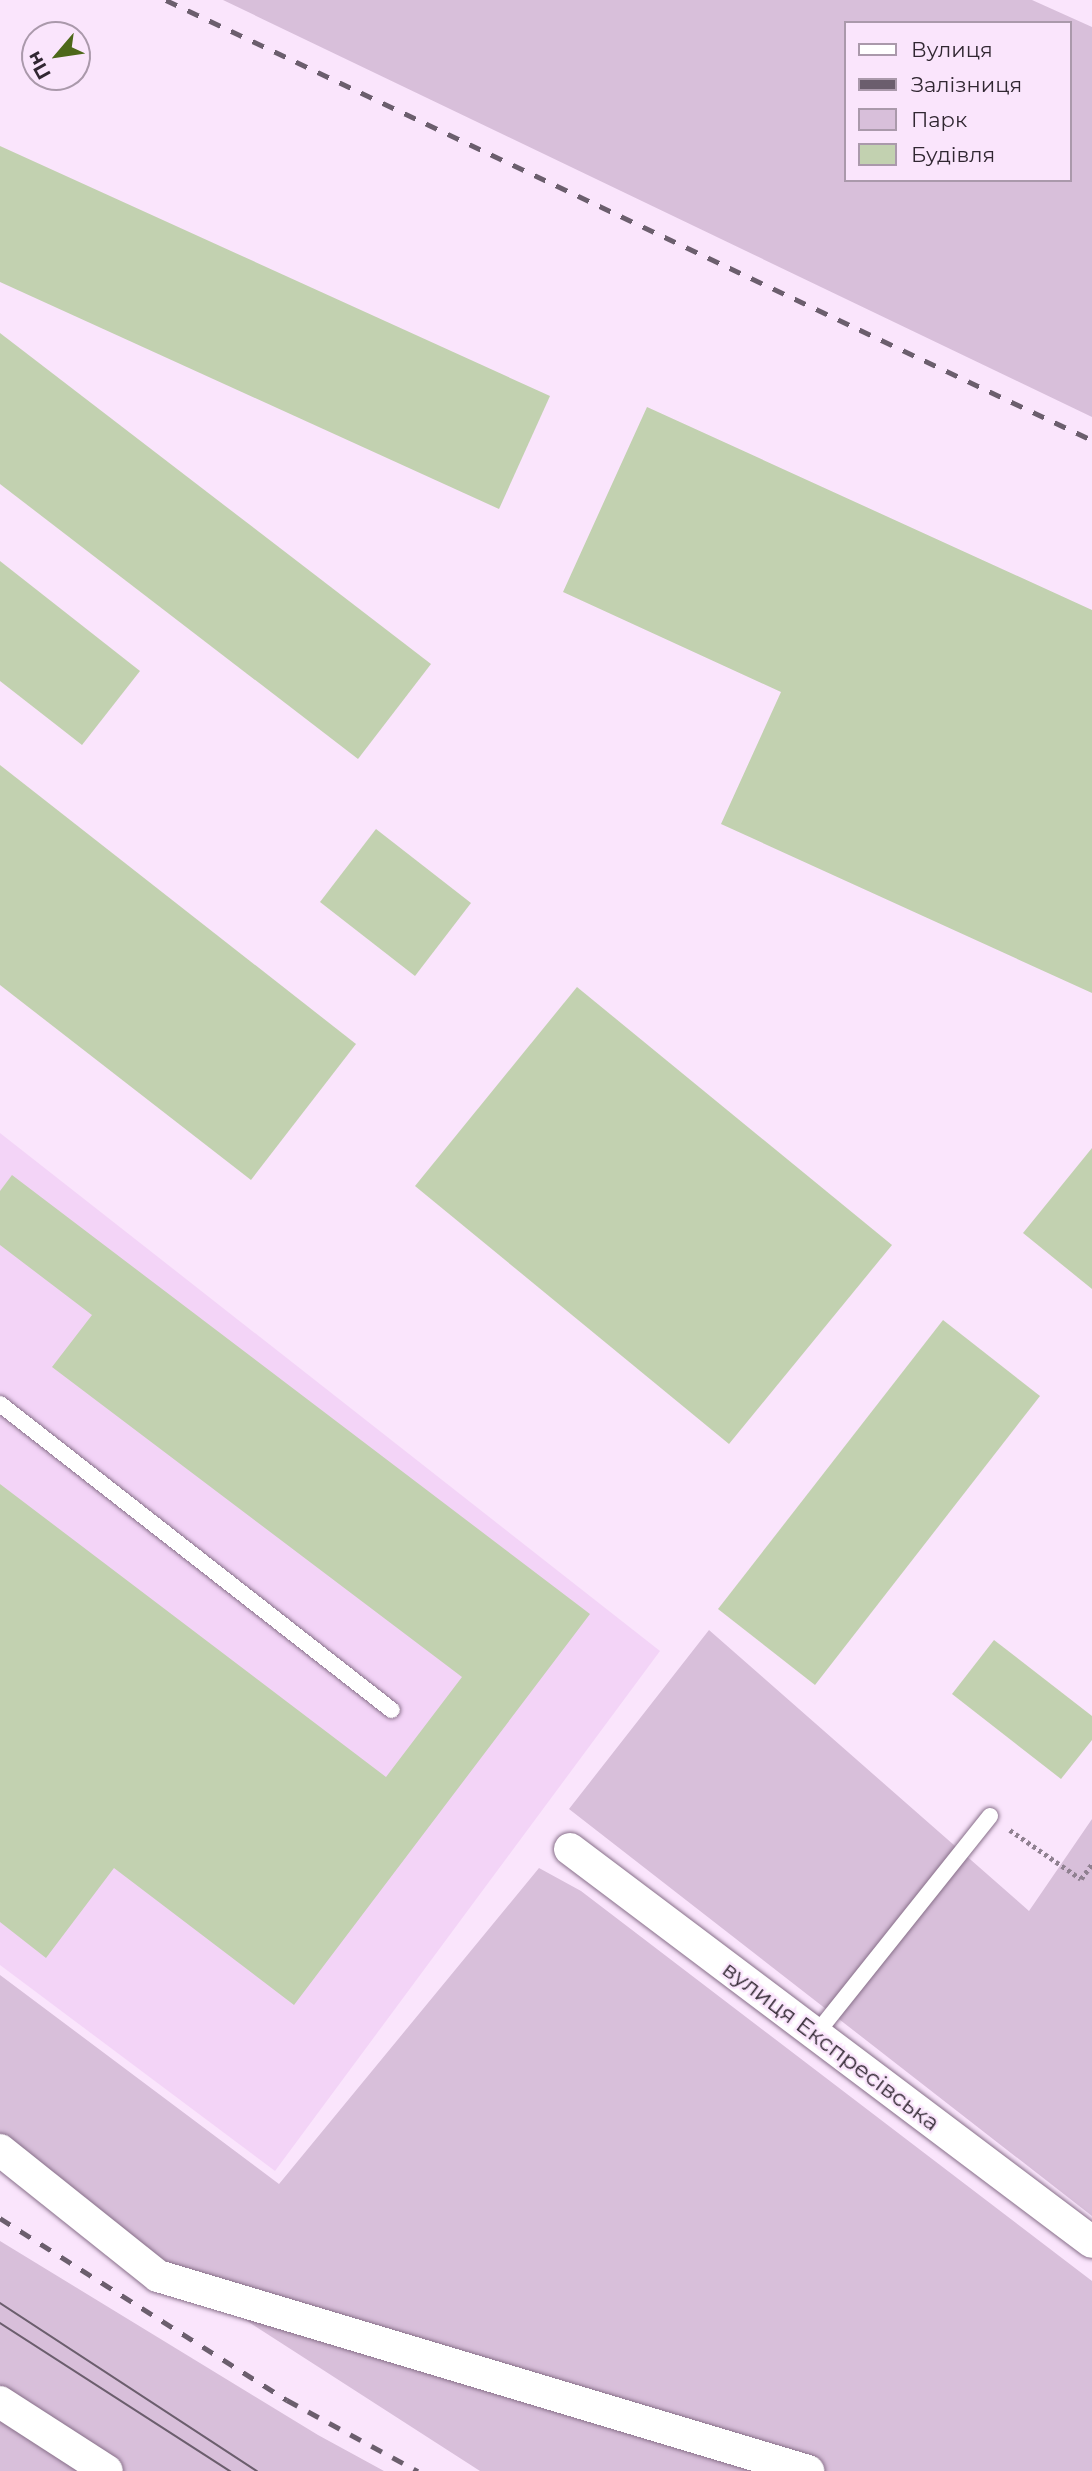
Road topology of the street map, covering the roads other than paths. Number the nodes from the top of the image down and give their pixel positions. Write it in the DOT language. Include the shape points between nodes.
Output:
graph roads {
  1 [pos="0,1404"];
  2 [pos="391,1710"];
  3 [pos="990,1816"];
  4 [pos="569,1849"];
  5 [pos="816,2034"];
  6 [pos="0,2150"];
  7 [pos="1092,2242"];
  8 [pos="0,2402"];
  9 [pos="107,2471"];
  10 [pos="808,2471"];
  1 -- 2 [label="lane"];
  3 -- 5 [label="lane"];
  4 -- 5 [label="street, вулиця Експресівська"];
  5 -- 7 [label="street, вулиця Експресівська"];
  6 -- 10 [label="street" via="158,2276"];
  8 -- 9 [label="street"];
}
